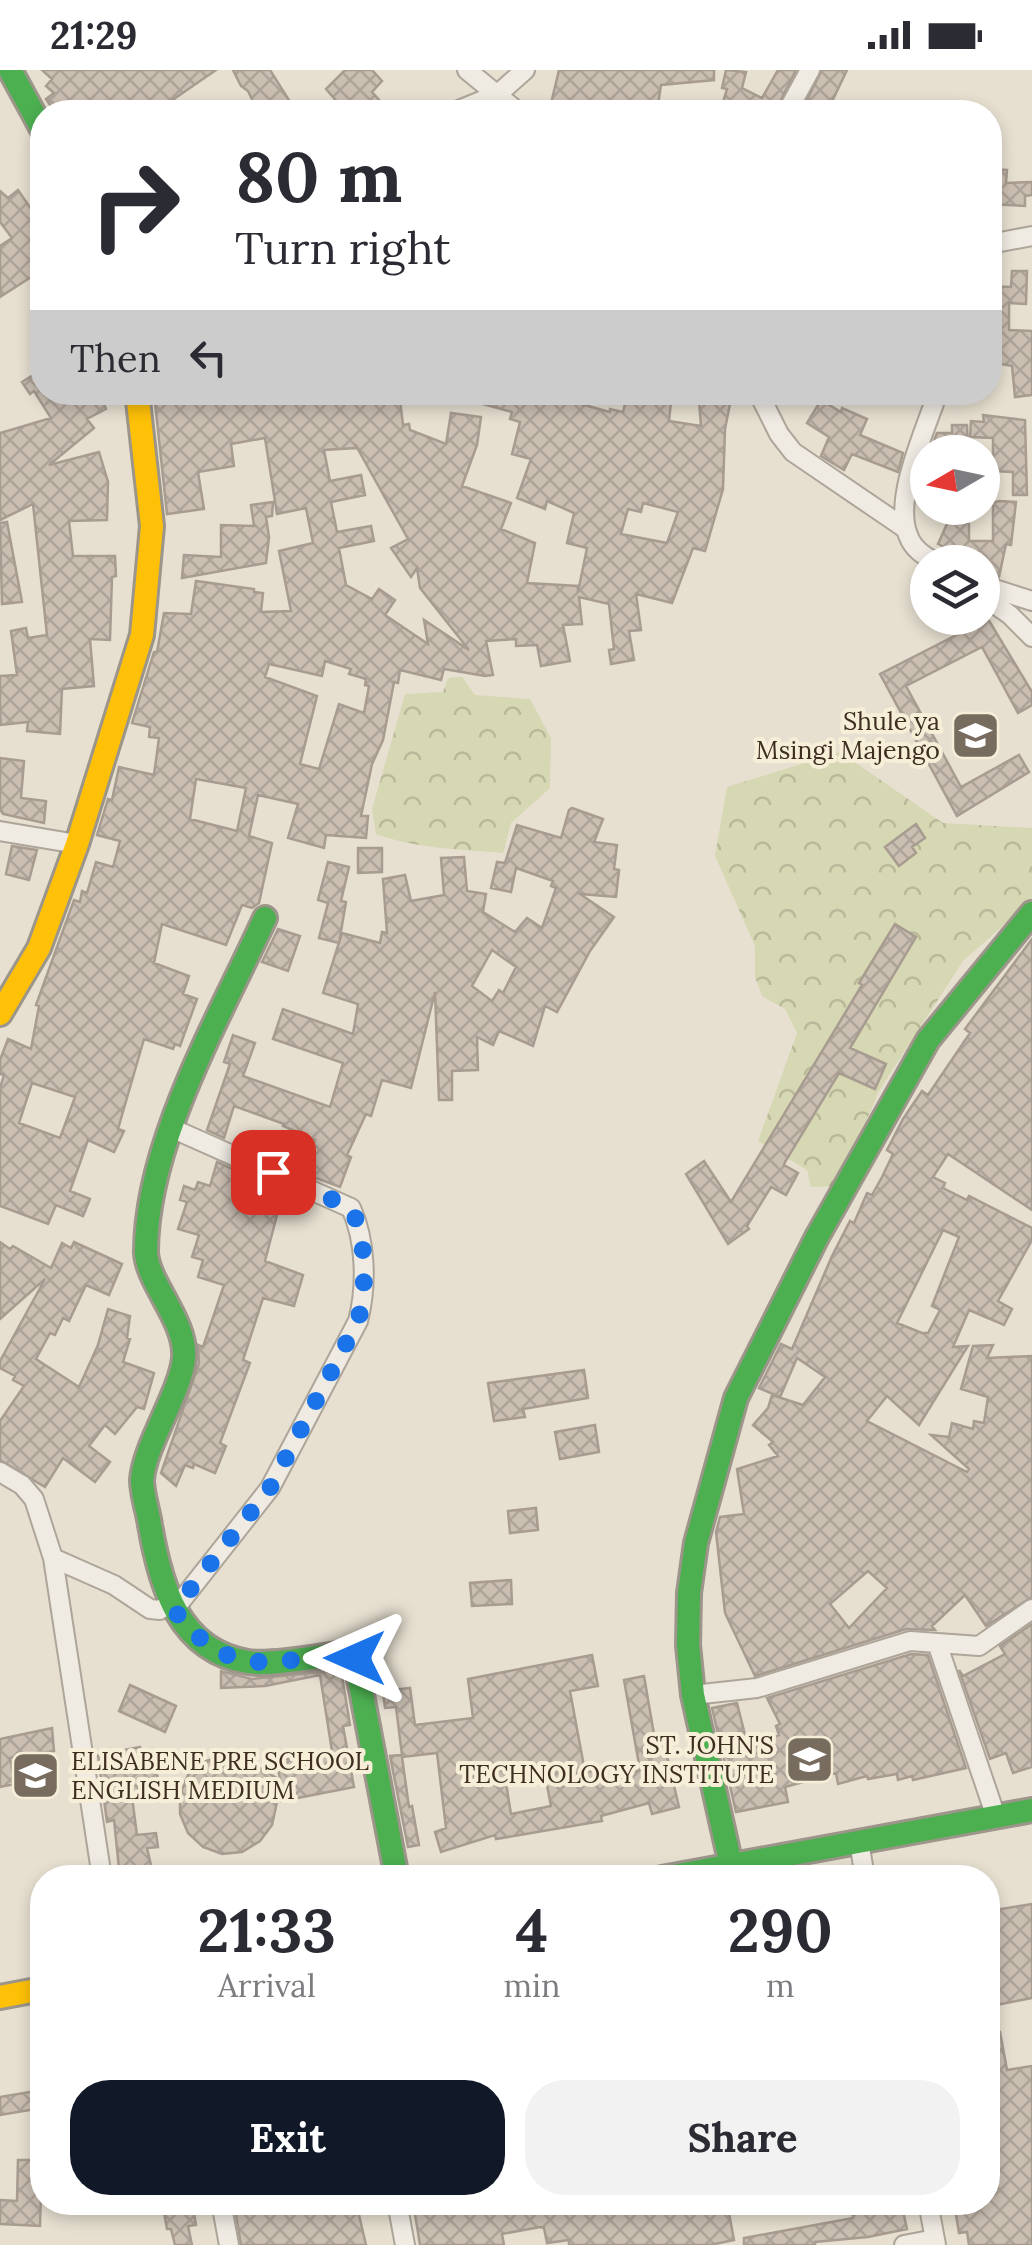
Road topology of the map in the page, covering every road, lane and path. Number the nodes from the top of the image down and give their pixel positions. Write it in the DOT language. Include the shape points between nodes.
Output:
graph roads {
  1 [pos="10,70"];
  2 [pos="467,70"];
  3 [pos="525,70"];
  4 [pos="810,70"];
  5 [pos="498,94"];
  6 [pos="483,100"];
  7 [pos="505,100"];
  8 [pos="794,100"];
  9 [pos="30,107"];
  10 [pos="1032,236"];
  11 [pos="1002,242"];
  12 [pos="138,405"];
  13 [pos="764,405"];
  14 [pos="934,405"];
  15 [pos="906,529"];
  16 [pos="914,545"];
  17 [pos="1000,590"];
  18 [pos="1032,601"];
  19 [pos="1000,608"];
  20 [pos="1032,638"];
  21 [pos="0,831"];
  22 [pos="78,844"];
  23 [pos="1032,913"];
  24 [pos="265,918"];
  25 [pos="0,1014"];
  26 [pos="169,1127"];
  27 [pos="0,1472"];
  28 [pos="53,1558"];
  29 [pos="172,1606"];
  30 [pos="1032,1609"];
  31 [pos="937,1643"];
  32 [pos="693,1694"];
  33 [pos="1032,1810"];
  34 [pos="996,1817"];
  35 [pos="859,1842"];
  36 [pos="730,1864"];
  37 [pos="100,1865"];
  38 [pos="395,1865"];
  39 [pos="725,1865"];
  40 [pos="863,1865"];
  41 [pos="30,1991"];
  42 [pos="0,1997"];
  43 [pos="223,2215"];
  44 [pos="399,2215"];
  45 [pos="930,2215"];
  46 [pos="935,2242"];
  47 [pos="229,2245"];
  48 [pos="405,2245"];
  49 [pos="904,2245"];
  1 -- 9 [label="main road"];
  2 -- 5 [label="street"];
  3 -- 5 [label="street"];
  4 -- 8 [label="street"];
  5 -- 6 [label="street"];
  5 -- 7 [label="street"];
  10 -- 11 [label="street"];
  12 -- 22 [label="main road" via="152,526 142,636"];
  13 -- 15 [label="street" via="794,452"];
  14 -- 15 [label="street" via="908,486"];
  15 -- 16 [label="street"];
  17 -- 18 [label="street"];
  19 -- 20 [label="street"];
  21 -- 22 [label="street"];
  22 -- 25 [label="main road" via="39,948"];
  23 -- 32 [label="main road" via="928,1040 736,1398 694,1560 688,1646"];
  24 -- 26 [label="main road"];
  26 -- 29 [label="main road" via="153,1186 146,1256 179,1329 184,1358 142,1479"];
  26 -- 29 [label="street" via="351,1208 364,1277 358,1321 270,1488"];
  27 -- 28 [label="street" via="34,1499"];
  28 -- 29 [label="street" via="150,1609"];
  28 -- 37 [label="street"];
  29 -- 38 [label="main road" via="194,1636 250,1664 346,1653 355,1658"];
  30 -- 31 [label="street" via="979,1646"];
  31 -- 32 [label="street" via="910,1641 746,1691"];
  31 -- 34 [label="street"];
  32 -- 36 [label="main road"];
  33 -- 34 [label="main road"];
  34 -- 35 [label="main road"];
  35 -- 36 [label="main road"];
  35 -- 40 [label="street"];
  36 -- 39 [label="main road"];
  41 -- 42 [label="main road"];
  43 -- 47 [label="street"];
  44 -- 48 [label="street"];
  45 -- 46 [label="street"];
  46 -- 49 [label="street"];
}
